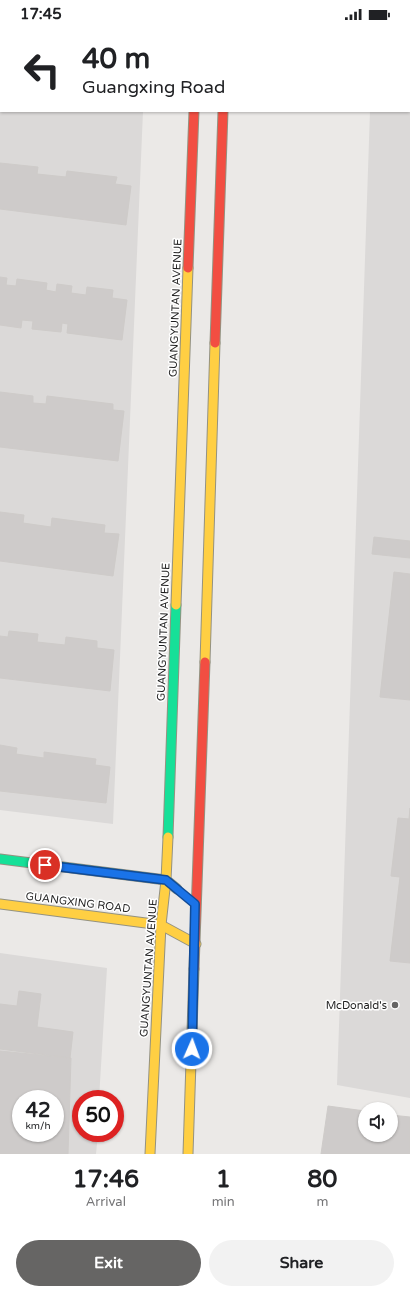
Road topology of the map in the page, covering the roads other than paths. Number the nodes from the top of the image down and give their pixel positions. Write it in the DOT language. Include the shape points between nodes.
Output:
graph roads {
  1 [pos="194,112"];
  2 [pos="222,112"];
  3 [pos="0,859"];
  4 [pos="166,880"];
  5 [pos="190,899"];
  6 [pos="0,904"];
  7 [pos="161,925"];
  8 [pos="196,944"];
  9 [pos="150,1154"];
  10 [pos="188,1154"];
  1 -- 4 [label="main road, GUANGYUNTAN AVENUE"];
  2 -- 5 [label="main road"];
  3 -- 4 [label="main road"];
  4 -- 5 [label="main road"];
  4 -- 7 [label="main road, GUANGYUNTAN AVENUE"];
  5 -- 8 [label="main road"];
  6 -- 7 [label="main road, GUANGXING ROAD"];
  7 -- 8 [label="main road, GUANGXING ROAD"];
  7 -- 9 [label="main road, GUANGYUNTAN AVENUE"];
  8 -- 10 [label="main road"];
}
